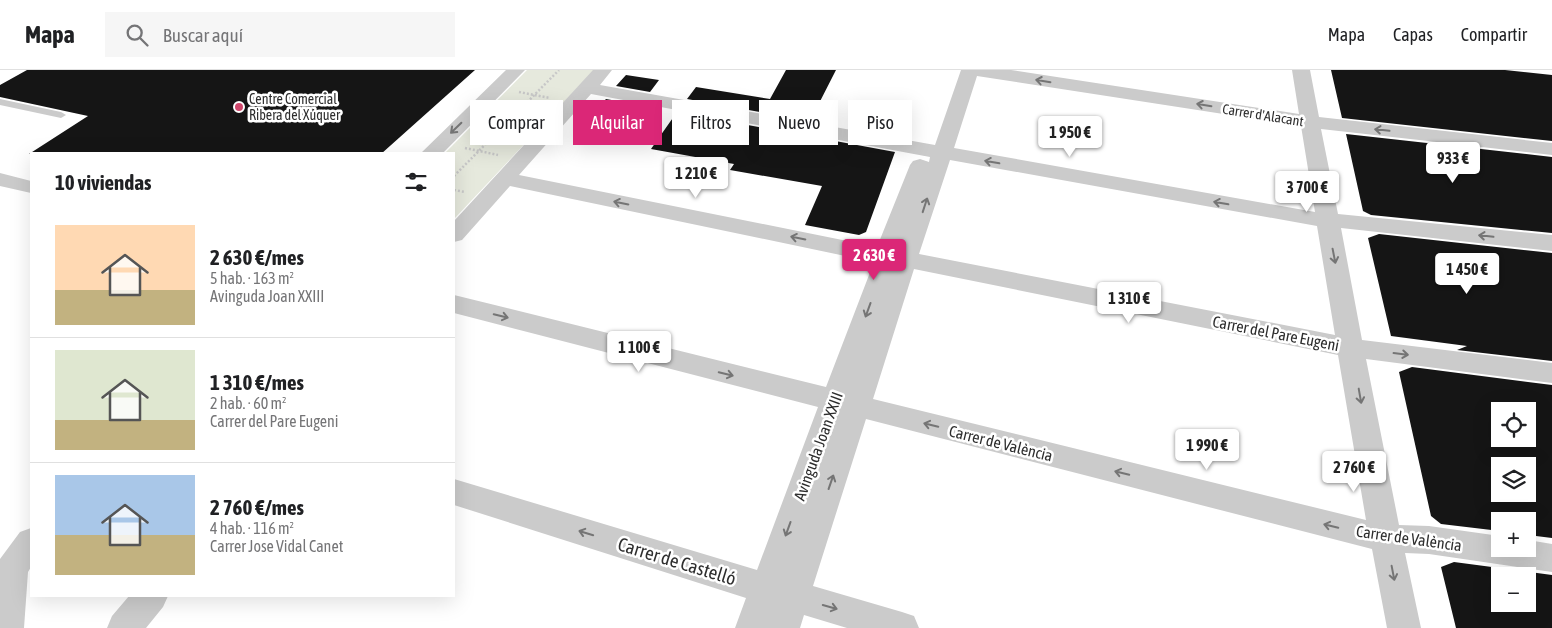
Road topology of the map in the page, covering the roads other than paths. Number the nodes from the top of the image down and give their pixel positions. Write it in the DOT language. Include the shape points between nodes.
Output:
graph roads {
  1 [pos="516,70"];
  2 [pos="603,70"];
  3 [pos="953,70"];
  4 [pos="970,70"];
  5 [pos="975,70"];
  6 [pos="1301,70"];
  7 [pos="587,88"];
  8 [pos="0,102"];
  9 [pos="61,115"];
  10 [pos="1312,122"];
  11 [pos="1552,149"];
  12 [pos="432,152"];
  13 [pos="934,152"];
  14 [pos="0,179"];
  15 [pos="505,179"];
  16 [pos="30,187"];
  17 [pos="1327,221"];
  18 [pos="455,234"];
  19 [pos="1552,243"];
  20 [pos="896,258"];
  21 [pos="455,304"];
  22 [pos="1352,348"];
  23 [pos="1552,373"];
  24 [pos="846,404"];
  25 [pos="455,492"];
  26 [pos="1387,538"];
  27 [pos="30,543"];
  28 [pos="1552,558"];
  29 [pos="6,567"];
  30 [pos="780,592"];
  31 [pos="150,597"];
  32 [pos="128,627"];
  33 [pos="7,628"];
  34 [pos="752,628"];
  35 [pos="783,628"];
  36 [pos="902,628"];
  37 [pos="1404,628"];
  1 -- 12 [label="street, one-way"];
  2 -- 7 [label="street"];
  3 -- 13 [label="street, Avinguda Joan XXIII"];
  4 -- 13 [label="street, Avinguda Joan XXIII"];
  10 -- 5 [label="street, Carrer d'Alacant, one-way"];
  6 -- 10 [label="street"];
  7 -- 13 [label="street"];
  7 -- 15 [label="street"];
  8 -- 9 [label="lane"];
  11 -- 10 [label="street, Carrer d'Alacant, one-way"];
  10 -- 17 [label="street"];
  17 -- 13 [label="street, one-way"];
  13 -- 20 [label="street, Avinguda Joan XXIII"];
  14 -- 16 [label="street"];
  15 -- 18 [label="street"];
  20 -- 15 [label="street, Carrer del Pare Eugeni, one-way"];
  19 -- 17 [label="street, one-way"];
  17 -- 22 [label="street, one-way"];
  20 -- 22 [label="street, Carrer del Pare Eugeni"];
  20 -- 24 [label="street, Avinguda Joan XXIII"];
  21 -- 24 [label="street, Carrer de València, one-way"];
  22 -- 23 [label="street, Carrer del Pare Eugeni, one-way"];
  22 -- 26 [label="street, one-way"];
  26 -- 24 [label="street, Carrer de València, one-way"];
  24 -- 30 [label="street, Avinguda Joan XXIII"];
  30 -- 25 [label="street, Carrer de Castelló, one-way"];
  26 -- 28 [label="street, Carrer de València" via="1429,540"];
  26 -- 37 [label="street, one-way"];
  27 -- 29 [label="street"];
  29 -- 33 [label="street"];
  30 -- 34 [label="street, Avinguda Joan XXIII"];
  30 -- 35 [label="street, Avinguda Joan XXIII"];
  30 -- 36 [label="street, Carrer de Castelló, one-way"];
  31 -- 32 [label="street"];
}
